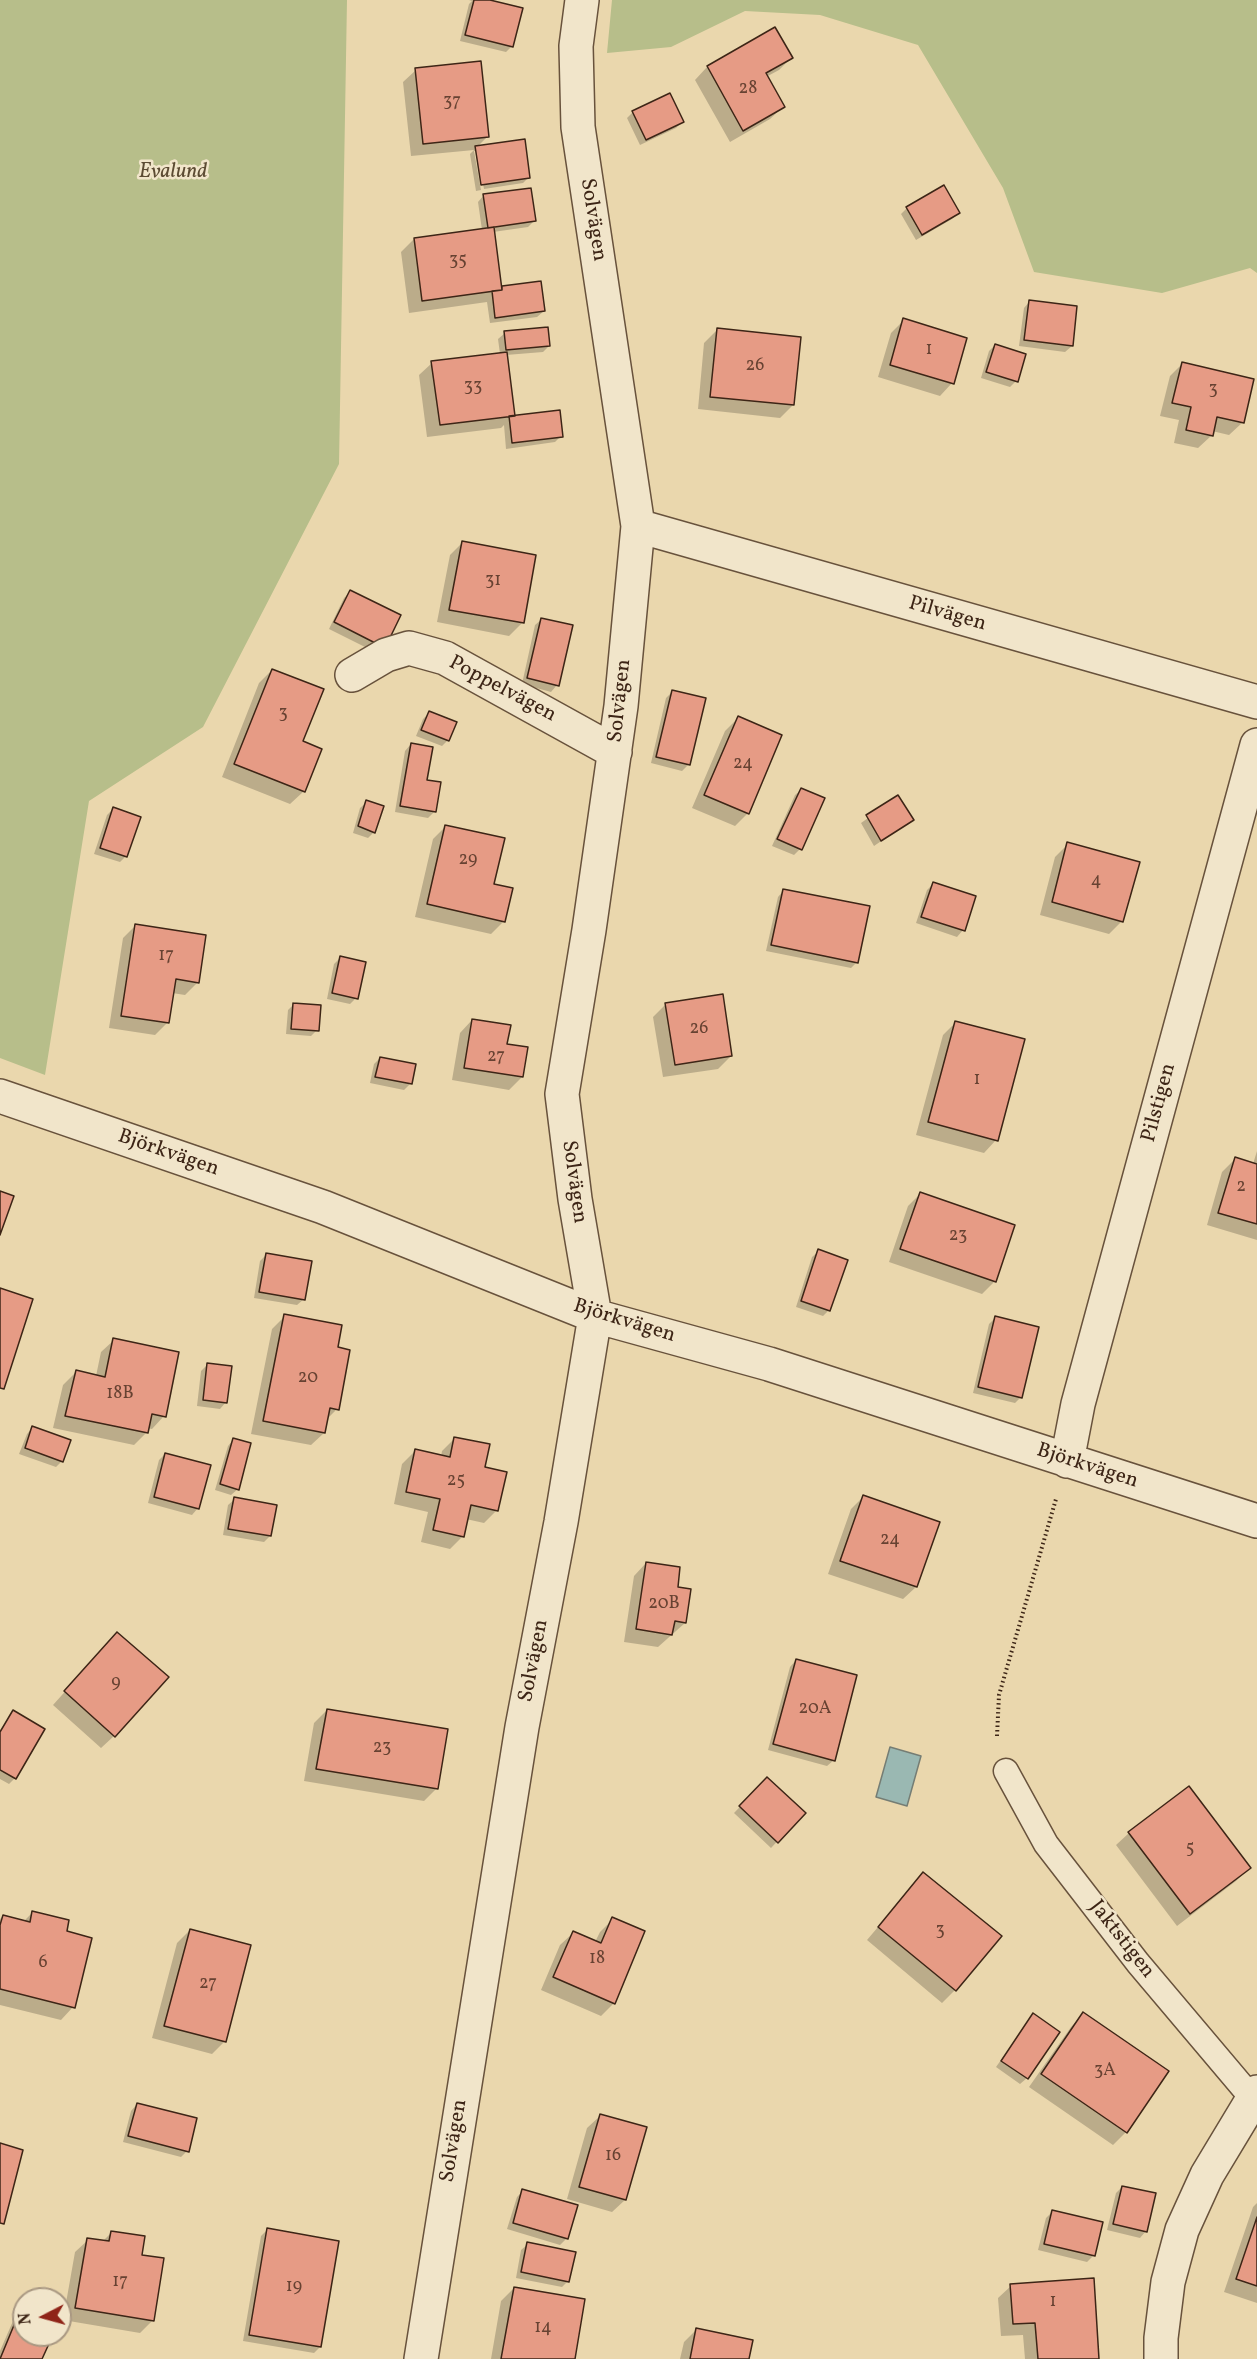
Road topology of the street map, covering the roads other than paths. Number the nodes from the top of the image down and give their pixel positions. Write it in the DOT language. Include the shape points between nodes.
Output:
graph roads {
  1 [pos="582,0"];
  2 [pos="638,526"];
  3 [pos="352,675"];
  4 [pos="1257,702"];
  5 [pos="1257,745"];
  6 [pos="615,752"];
  7 [pos="0,1096"];
  8 [pos="595,1317"];
  9 [pos="1067,1461"];
  10 [pos="1257,1521"];
  11 [pos="1006,1771"];
  12 [pos="1254,2095"];
  13 [pos="421,2359"];
  14 [pos="1161,2359"];
  1 -- 2 [label="street, Solvägen" via="576,46 578,127"];
  2 -- 4 [label="street, Pilvägen"];
  2 -- 6 [label="street, Solvägen"];
  3 -- 6 [label="street, Poppelvägen" via="386,655 409,648 445,658"];
  5 -- 9 [label="street, Pilstigen" via="1078,1404"];
  6 -- 8 [label="street, Solvägen" via="562,1094 574,1198"];
  7 -- 8 [label="street, Björkvägen" via="323,1207"];
  8 -- 9 [label="street, Björkvägen" via="769,1364"];
  8 -- 13 [label="street, Solvägen" via="518,1750"];
  9 -- 10 [label="street, Björkvägen"];
  11 -- 12 [label="lane, Jaktstigen" via="1046,1844 1138,1963"];
  12 -- 14 [label="street, Jaktstigen" via="1207,2175 1182,2230 1168,2282"];
}
